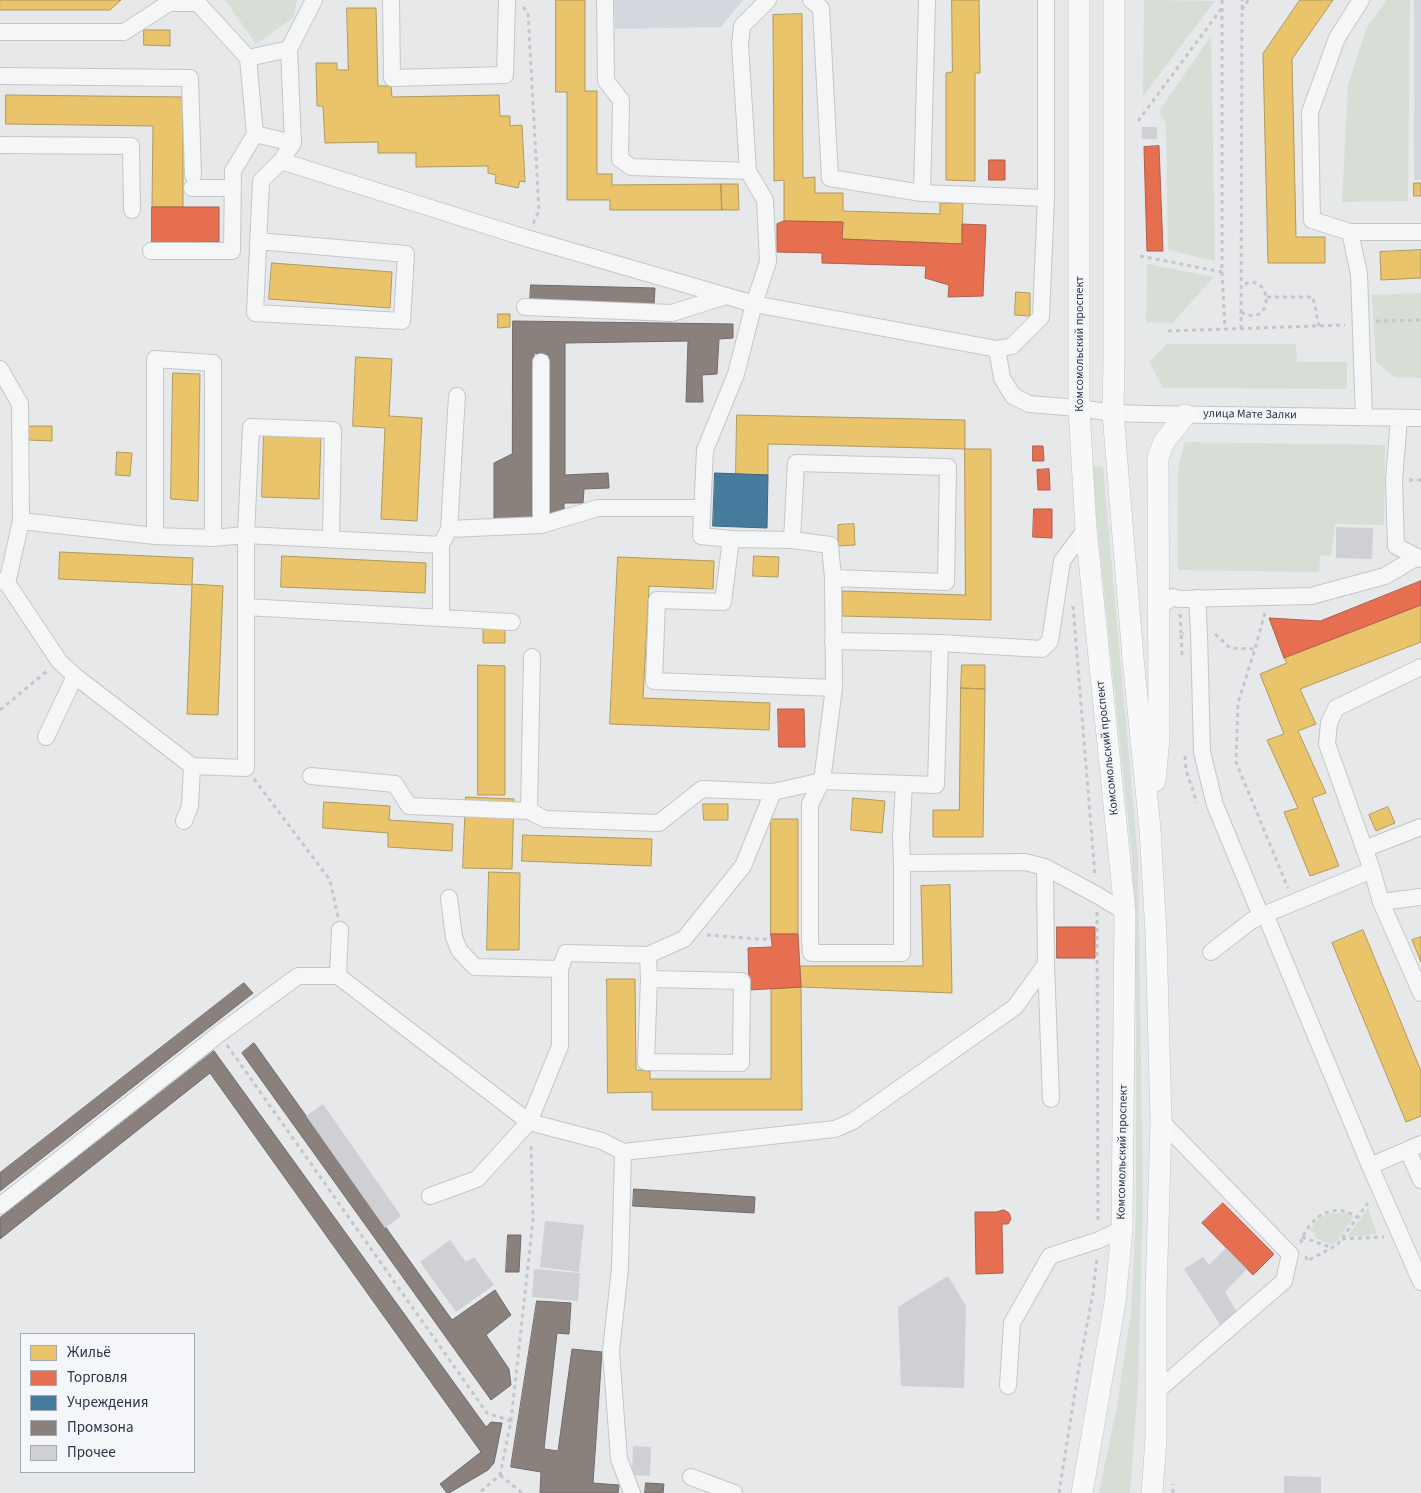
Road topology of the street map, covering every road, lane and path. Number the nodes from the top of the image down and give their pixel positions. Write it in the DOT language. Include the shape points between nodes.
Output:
graph roads {
  1 [pos="314,0"];
  2 [pos="391,0"];
  3 [pos="507,0"];
  4 [pos="518,0"];
  5 [pos="605,0"];
  6 [pos="768,0"];
  7 [pos="810,0"];
  8 [pos="927,0"];
  9 [pos="1046,0"];
  10 [pos="1079,0"];
  11 [pos="1114,0"];
  12 [pos="1222,0"];
  13 [pos="1242,0"];
  14 [pos="1248,0"];
  15 [pos="1361,0"];
  16 [pos="196,2"];
  17 [pos="1222,8"];
  18 [pos="1242,10"];
  19 [pos="0,32"];
  20 [pos="288,49"];
  21 [pos="248,58"];
  22 [pos="0,76"];
  23 [pos="1138,121"];
  24 [pos="255,134"];
  25 [pos="293,142"];
  26 [pos="0,145"];
  27 [pos="281,161"];
  28 [pos="748,171"];
  29 [pos="232,188"];
  30 [pos="922,193"];
  31 [pos="1046,198"];
  32 [pos="132,210"];
  33 [pos="1350,232"];
  34 [pos="1421,232"];
  35 [pos="526,238"];
  36 [pos="258,241"];
  37 [pos="151,251"];
  38 [pos="1140,256"];
  39 [pos="1222,272"];
  40 [pos="1241,286"];
  41 [pos="726,296"];
  42 [pos="1267,297"];
  43 [pos="754,304"];
  44 [pos="525,307"];
  45 [pos="1241,312"];
  46 [pos="1421,320"];
  47 [pos="1361,322"];
  48 [pos="1319,326"];
  49 [pos="1225,329"];
  50 [pos="1241,329"];
  51 [pos="1168,331"];
  52 [pos="997,349"];
  53 [pos="541,362"];
  54 [pos="0,369"];
  55 [pos="457,396"];
  56 [pos="1079,408"];
  57 [pos="1113,413"];
  58 [pos="1185,415"];
  59 [pos="1364,417"];
  60 [pos="1399,418"];
  61 [pos="1421,418"];
  62 [pos="702,508"];
  63 [pos="21,521"];
  64 [pos="541,524"];
  65 [pos="448,529"];
  66 [pos="1086,529"];
  67 [pos="246,535"];
  68 [pos="155,536"];
  69 [pos="213,538"];
  70 [pos="331,539"];
  71 [pos="731,539"];
  72 [pos="792,540"];
  73 [pos="441,545"];
  74 [pos="1419,558"];
  75 [pos="833,578"];
  76 [pos="4,582"];
  77 [pos="1072,598"];
  78 [pos="1197,598"];
  79 [pos="246,607"];
  80 [pos="1159,607"];
  81 [pos="1264,614"];
  82 [pos="441,618"];
  83 [pos="512,622"];
  84 [pos="1215,634"];
  85 [pos="833,641"];
  86 [pos="940,643"];
  87 [pos="1255,649"];
  88 [pos="532,657"];
  89 [pos="59,661"];
  90 [pos="1421,667"];
  91 [pos="75,676"];
  92 [pos="834,688"];
  93 [pos="0,710"];
  94 [pos="46,737"];
  95 [pos="192,766"];
  96 [pos="246,768"];
  97 [pos="311,776"];
  98 [pos="822,781"];
  99 [pos="904,784"];
  100 [pos="773,792"];
  101 [pos="529,811"];
  102 [pos="184,821"];
  103 [pos="1421,827"];
  104 [pos="1150,829"];
  105 [pos="1364,849"];
  106 [pos="902,863"];
  107 [pos="1045,867"];
  108 [pos="1372,870"];
  109 [pos="1097,895"];
  110 [pos="1421,897"];
  111 [pos="449,898"];
  112 [pos="1294,901"];
  113 [pos="1381,902"];
  114 [pos="1125,912"];
  115 [pos="1263,915"];
  116 [pos="340,930"];
  117 [pos="688,933"];
  118 [pos="771,939"];
  119 [pos="1211,952"];
  120 [pos="648,956"];
  121 [pos="1046,964"];
  122 [pos="560,969"];
  123 [pos="338,976"];
  124 [pos="649,979"];
  125 [pos="1421,993"];
  126 [pos="220,1034"];
  127 [pos="1051,1099"];
  128 [pos="1161,1121"];
  129 [pos="529,1122"];
  130 [pos="1414,1147"];
  131 [pos="623,1152"];
  132 [pos="1370,1166"];
  133 [pos="1421,1180"];
  134 [pos="430,1196"];
  135 [pos="1368,1202"];
  136 [pos="0,1206"];
  137 [pos="1358,1217"];
  138 [pos="1122,1229"];
  139 [pos="1302,1237"];
  140 [pos="1384,1238"];
  141 [pos="1342,1239"];
  142 [pos="1098,1240"];
  143 [pos="1303,1247"];
  144 [pos="1332,1248"];
  145 [pos="1305,1254"];
  146 [pos="1421,1282"];
  147 [pos="1008,1386"];
  148 [pos="1157,1391"];
  149 [pos="512,1421"];
  150 [pos="500,1475"];
  151 [pos="691,1477"];
  152 [pos="477,1493"];
  153 [pos="522,1493"];
  154 [pos="632,1493"];
  155 [pos="734,1493"];
  156 [pos="1059,1493"];
  157 [pos="1082,1493"];
  158 [pos="1152,1493"];
  1 -- 20 [label="street"];
  2 -- 3 [label="street" via="392,78 505,75"];
  4 -- 35 [label="path" via="528,13 539,211"];
  5 -- 28 [label="street" via="606,81 621,100 620,159 631,167"];
  6 -- 28 [label="street" via="742,26 740,45"];
  7 -- 30 [label="street" via="821,8 830,178"];
  8 -- 30 [label="street"];
  9 -- 31 [label="street"];
  10 -- 56 [label="main road, Комсомольский проспект"];
  11 -- 57 [label="main road"];
  12 -- 17 [label="path"];
  13 -- 18 [label="path"];
  14 -- 18 [label="path"];
  15 -- 33 [label="street" via="1337,38 1310,112 1312,220"];
  16 -- 19 [label="street" via="169,3 124,32"];
  16 -- 21 [label="street"];
  17 -- 23 [label="path"];
  17 -- 39 [label="path"];
  18 -- 40 [label="path"];
  20 -- 21 [label="street"];
  20 -- 25 [label="street"];
  21 -- 24 [label="street"];
  22 -- 29 [label="street" via="190,78 192,181"];
  24 -- 25 [label="street"];
  24 -- 29 [label="street" via="233,171"];
  25 -- 27 [label="street"];
  26 -- 32 [label="street" via="131,146"];
  27 -- 35 [label="street"];
  27 -- 36 [label="street" via="262,181"];
  28 -- 43 [label="street" via="765,200 768,262"];
  29 -- 37 [label="street" via="232,251"];
  30 -- 31 [label="street"];
  31 -- 52 [label="street" via="1041,317 1012,346"];
  33 -- 34 [label="street"];
  33 -- 47 [label="street" via="1359,274"];
  35 -- 41 [label="street"];
  36 -- 36 [label="street" via="254,313 402,321 406,254"];
  38 -- 39 [label="path"];
  39 -- 49 [label="path"];
  40 -- 42 [label="path" via="1257,284"];
  40 -- 45 [label="path"];
  41 -- 43 [label="street"];
  41 -- 44 [label="street" via="672,313"];
  42 -- 45 [label="path" via="1267,304 1259,314 1253,316"];
  42 -- 48 [label="path" via="1313,297"];
  43 -- 52 [label="street"];
  43 -- 62 [label="street" via="736,374 705,450"];
  45 -- 50 [label="path"];
  46 -- 47 [label="path"];
  47 -- 48 [label="path"];
  47 -- 59 [label="street"];
  48 -- 50 [label="path"];
  49 -- 50 [label="path"];
  49 -- 51 [label="path"];
  52 -- 56 [label="street, улица Мате Залки" via="1002,378 1013,396 1029,404"];
  53 -- 64 [label="street"];
  54 -- 63 [label="street" via="20,404"];
  55 -- 65 [label="street"];
  56 -- 57 [label="street, улица Мате Залки"];
  56 -- 66 [label="main road, Комсомольский проспект"];
  57 -- 58 [label="street, улица Мате Залки"];
  57 -- 104 [label="main road"];
  58 -- 59 [label="street, улица Мате Залки"];
  58 -- 80 [label="main road" via="1164,442 1158,457"];
  59 -- 60 [label="street, улица Мате Залки"];
  60 -- 61 [label="street, улица Мате Залки"];
  60 -- 74 [label="street" via="1394,480 1396,546"];
  62 -- 64 [label="street" via="598,508"];
  62 -- 71 [label="street" via="701,536"];
  63 -- 68 [label="street"];
  63 -- 76 [label="street"];
  64 -- 65 [label="street"];
  65 -- 73 [label="street"];
  66 -- 86 [label="street" via="1062,561 1050,641 1042,649"];
  66 -- 114 [label="main road, Комсомольский проспект"];
  67 -- 69 [label="street"];
  67 -- 70 [label="street"];
  67 -- 70 [label="street" via="251,427 333,430"];
  67 -- 79 [label="street"];
  68 -- 69 [label="street"];
  68 -- 69 [label="street" via="155,359 213,363"];
  70 -- 73 [label="street"];
  71 -- 72 [label="street"];
  71 -- 92 [label="street" via="723,602 657,600 654,681"];
  72 -- 75 [label="street" via="830,545"];
  72 -- 75 [label="street" via="796,462 948,467 946,582"];
  73 -- 82 [label="street"];
  74 -- 78 [label="street" via="1385,576 1311,596"];
  75 -- 85 [label="street"];
  76 -- 89 [label="street"];
  77 -- 109 [label="path"];
  78 -- 80 [label="street" via="1173,597"];
  78 -- 115 [label="street" via="1202,752 1215,805"];
  79 -- 82 [label="street"];
  79 -- 96 [label="street"];
  80 -- 104 [label="main road" via="1159,738"];
  81 -- 87 [label="path"];
  82 -- 83 [label="street"];
  84 -- 87 [label="path" via="1230,648"];
  85 -- 86 [label="street"];
  85 -- 92 [label="street"];
  86 -- 99 [label="street" via="936,784"];
  87 -- 112 [label="path" via="1238,703 1236,762"];
  88 -- 101 [label="street"];
  89 -- 91 [label="street"];
  89 -- 93 [label="path"];
  90 -- 105 [label="street" via="1336,708 1329,724 1327,744"];
  91 -- 94 [label="street"];
  91 -- 95 [label="street"];
  92 -- 98 [label="street"];
  95 -- 96 [label="street"];
  95 -- 102 [label="street" via="190,806"];
  96 -- 116 [label="path" via="330,880"];
  97 -- 101 [label="street" via="395,784 409,806"];
  98 -- 99 [label="street"];
  98 -- 100 [label="street"];
  98 -- 106 [label="street" via="810,804 811,952 902,953"];
  99 -- 106 [label="street"];
  100 -- 101 [label="street" via="702,789 659,823 545,819"];
  100 -- 117 [label="street" via="743,866"];
  103 -- 105 [label="street"];
  104 -- 128 [label="main road"];
  105 -- 108 [label="street"];
  106 -- 107 [label="street" via="1025,862"];
  107 -- 109 [label="street"];
  107 -- 121 [label="street"];
  108 -- 112 [label="street"];
  108 -- 113 [label="street"];
  109 -- 114 [label="street"];
  109 -- 142 [label="path"];
  110 -- 113 [label="street"];
  111 -- 122 [label="street" via="454,937 459,950 475,967"];
  112 -- 115 [label="street"];
  113 -- 125 [label="street"];
  114 -- 138 [label="main road, Комсомольский проспект"];
  115 -- 119 [label="street" via="1251,920"];
  115 -- 132 [label="street"];
  116 -- 123 [label="street"];
  117 -- 118 [label="path"];
  117 -- 120 [label="street" via="684,939"];
  120 -- 122 [label="street" via="566,953"];
  120 -- 124 [label="street"];
  121 -- 127 [label="street"];
  121 -- 131 [label="street" via="1014,1007 854,1121 835,1129"];
  122 -- 129 [label="street" via="560,1046"];
  123 -- 126 [label="street" via="298,976"];
  123 -- 129 [label="street"];
  124 -- 124 [label="street" via="646,1062 741,1063 742,981"];
  126 -- 136 [label="street"];
  126 -- 149 [label="path" via="488,1413"];
  128 -- 148 [label="main road"];
  128 -- 148 [label="street" via="1290,1254 1284,1281"];
  129 -- 131 [label="street" via="602,1141"];
  129 -- 134 [label="street" via="477,1179"];
  129 -- 149 [label="path" via="533,1220"];
  130 -- 132 [label="street"];
  130 -- 133 [label="street"];
  131 -- 154 [label="street" via="620,1268 611,1351 619,1459"];
  132 -- 146 [label="street"];
  135 -- 137 [label="path"];
  137 -- 139 [label="path" via="1349,1212 1330,1211 1311,1222"];
  137 -- 141 [label="path"];
  138 -- 142 [label="street"];
  138 -- 157 [label="main road, Комсомольский проспект" via="1115,1302"];
  139 -- 143 [label="path"];
  139 -- 144 [label="path"];
  140 -- 141 [label="path"];
  141 -- 144 [label="path"];
  142 -- 147 [label="street" via="1050,1256 1012,1323"];
  142 -- 156 [label="path" via="1093,1293"];
  144 -- 145 [label="path" via="1307,1261"];
  148 -- 158 [label="main road"];
  149 -- 150 [label="path"];
  150 -- 152 [label="path"];
  150 -- 153 [label="path"];
  151 -- 155 [label="street"];
}
